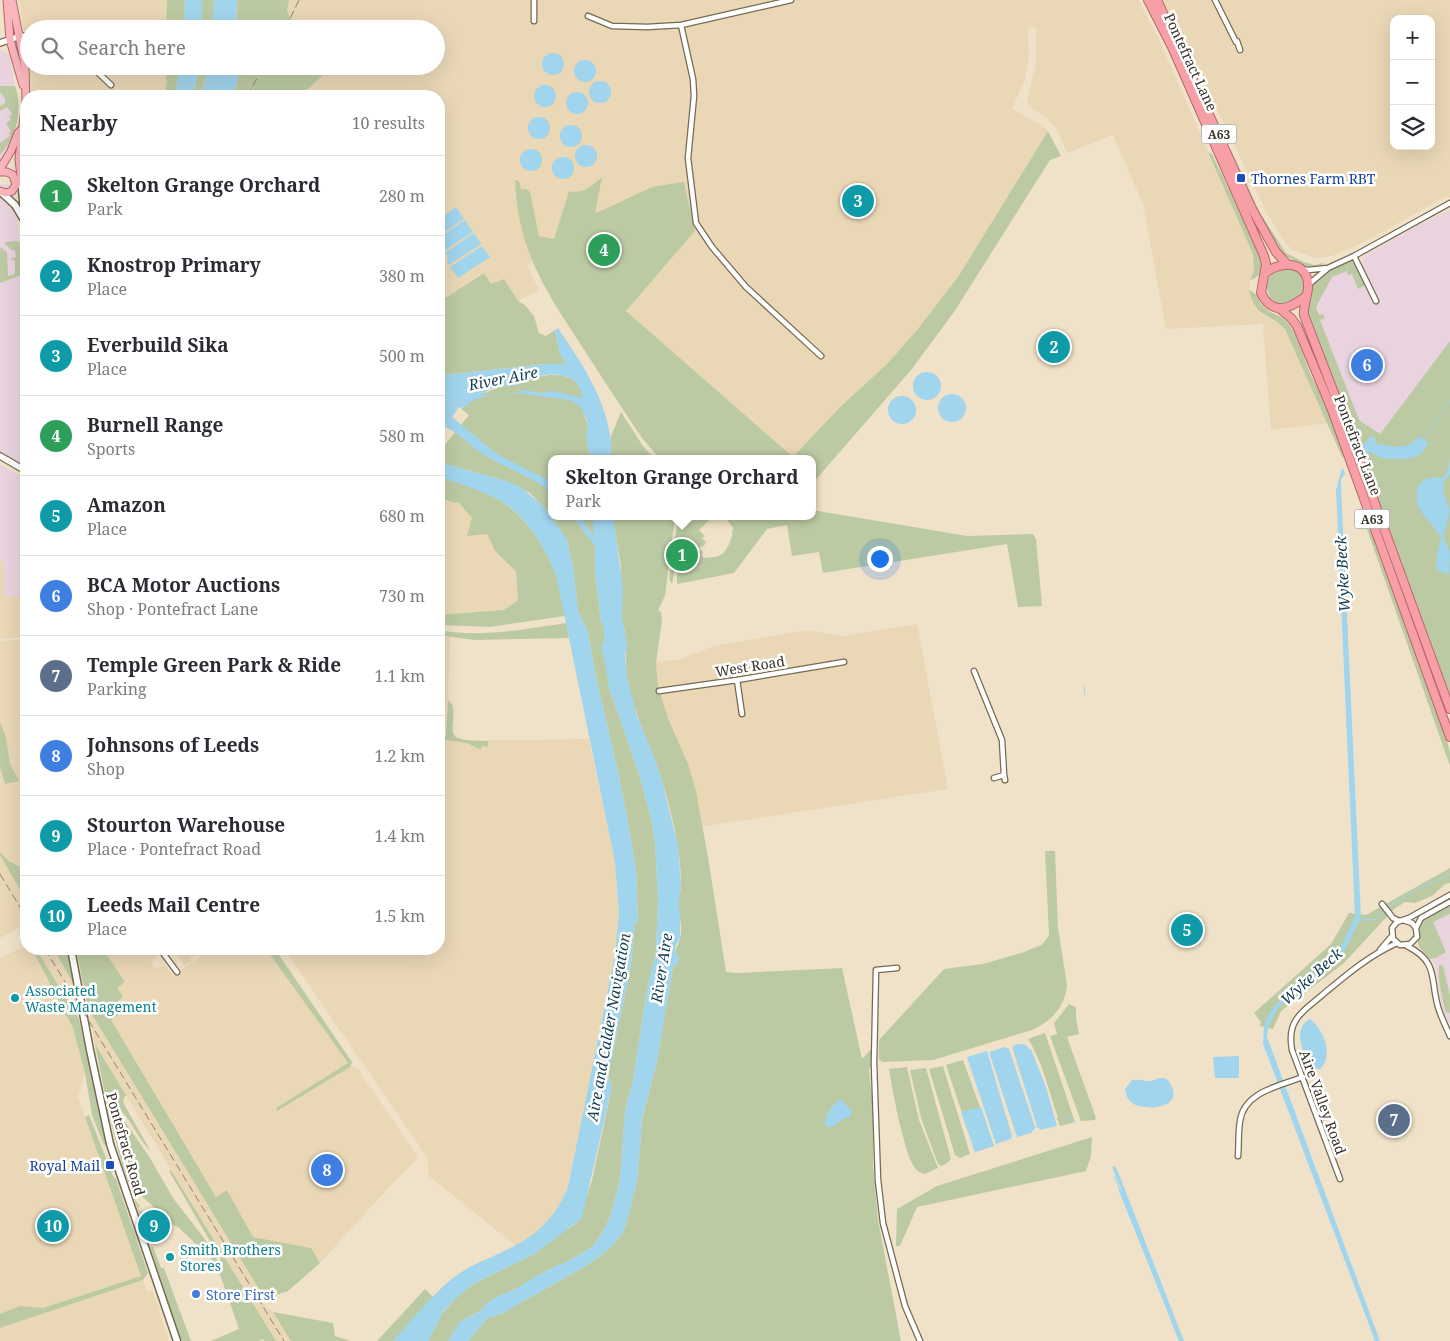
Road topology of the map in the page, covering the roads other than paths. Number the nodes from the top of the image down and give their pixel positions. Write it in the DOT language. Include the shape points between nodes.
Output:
graph roads {
  1 [pos="534,0"];
  2 [pos="790,0"];
  3 [pos="1148,0"];
  4 [pos="1157,0"];
  5 [pos="1215,0"];
  6 [pos="11,1"];
  7 [pos="588,16"];
  8 [pos="534,21"];
  9 [pos="681,25"];
  10 [pos="20,32"];
  11 [pos="20,36"];
  12 [pos="10,40"];
  13 [pos="0,43"];
  14 [pos="1240,50"];
  15 [pos="25,75"];
  16 [pos="101,75"];
  17 [pos="111,85"];
  18 [pos="23,90"];
  19 [pos="26,90"];
  20 [pos="20,131"];
  21 [pos="20,152"];
  22 [pos="0,170"];
  23 [pos="18,183"];
  24 [pos="0,191"];
  25 [pos="20,194"];
  26 [pos="1450,203"];
  27 [pos="20,213"];
  28 [pos="1354,256"];
  29 [pos="1286,264"];
  30 [pos="1328,268"];
  31 [pos="1300,269"];
  32 [pos="1265,273"];
  33 [pos="1308,285"];
  34 [pos="1305,297"];
  35 [pos="1376,301"];
  36 [pos="1280,309"];
  37 [pos="821,356"];
  38 [pos="0,456"];
  39 [pos="20,468"];
  40 [pos="844,662"];
  41 [pos="974,671"];
  42 [pos="737,680"];
  43 [pos="659,691"];
  44 [pos="1450,709"];
  45 [pos="742,714"];
  46 [pos="1450,737"];
  47 [pos="994,778"];
  48 [pos="1450,895"];
  49 [pos="1450,902"];
  50 [pos="1382,904"];
  51 [pos="1388,912"];
  52 [pos="1401,921"];
  53 [pos="1392,928"];
  54 [pos="1416,928"];
  55 [pos="1392,936"];
  56 [pos="1416,939"];
  57 [pos="1397,943"];
  58 [pos="1407,946"];
  59 [pos="1379,951"];
  60 [pos="1418,952"];
  61 [pos="72,955"];
  62 [pos="164,955"];
  63 [pos="896,968"];
  64 [pos="177,972"];
  65 [pos="1450,1036"];
  66 [pos="1302,1077"];
  67 [pos="1238,1156"];
  68 [pos="1340,1179"];
  69 [pos="177,1341"];
  70 [pos="920,1341"];
  1 -- 8 [label="street"];
  2 -- 9 [label="street"];
  3 -- 32 [label="highway, Pontefract Lane / A63" via="1256,234 1264,256"];
  4 -- 29 [label="highway, Pontefract Lane / A63" via="1252,209"];
  5 -- 14 [label="street"];
  6 -- 10 [label="main road"];
  6 -- 12 [label="main road"];
  7 -- 9 [label="street" via="612,26"];
  9 -- 37 [label="street" via="694,87 688,158 696,223 746,287"];
  11 -- 12 [label="street"];
  12 -- 13 [label="street"];
  12 -- 18 [label="main road"];
  15 -- 19 [label="main road"];
  16 -- 17 [label="street"];
  20 -- 22 [label="main road"];
  21 -- 23 [label="main road"];
  22 -- 23 [label="main road" via="13,175"];
  23 -- 24 [label="main road" via="9,192"];
  23 -- 25 [label="main road"];
  24 -- 27 [label="main road"];
  26 -- 28 [label="street"];
  28 -- 30 [label="street"];
  28 -- 35 [label="street"];
  29 -- 31 [label="highway"];
  29 -- 32 [label="highway" via="1272,267"];
  30 -- 31 [label="street"];
  30 -- 33 [label="street"];
  31 -- 33 [label="highway"];
  32 -- 36 [label="highway, A63" via="1262,295 1267,303"];
  33 -- 34 [label="highway, A63"];
  34 -- 36 [label="highway"];
  34 -- 44 [label="highway, Pontefract Lane / A63" via="1303,306 1308,328"];
  36 -- 46 [label="highway, Pontefract Lane / A63" via="1297,326 1332,410"];
  38 -- 39 [label="street"];
  40 -- 42 [label="street, West Road"];
  41 -- 47 [label="street" via="1002,740 1005,777"];
  42 -- 43 [label="street, West Road"];
  42 -- 45 [label="street"];
  48 -- 52 [label="street"];
  49 -- 54 [label="street" via="1421,918"];
  50 -- 51 [label="street"];
  51 -- 52 [label="street"];
  51 -- 53 [label="street"];
  52 -- 53 [label="street"];
  52 -- 54 [label="street" via="1409,921"];
  53 -- 55 [label="street"];
  54 -- 56 [label="street"];
  55 -- 57 [label="street"];
  55 -- 59 [label="street, Aire Valley Road"];
  56 -- 58 [label="street"];
  56 -- 60 [label="street"];
  57 -- 58 [label="street"];
  57 -- 59 [label="street, Aire Valley Road"];
  58 -- 60 [label="street"];
  59 -- 66 [label="street, Aire Valley Road" via="1296,1018 1290,1038"];
  60 -- 65 [label="street" via="1432,971 1438,1007"];
  61 -- 69 [label="main road, Pontefract Road" via="110,1144"];
  62 -- 64 [label="street"];
  63 -- 70 [label="street" via="876,970 874,1064 878,1180 883,1222 905,1306"];
  66 -- 67 [label="street" via="1252,1098 1242,1111"];
  66 -- 68 [label="street, Aire Valley Road"];
}
